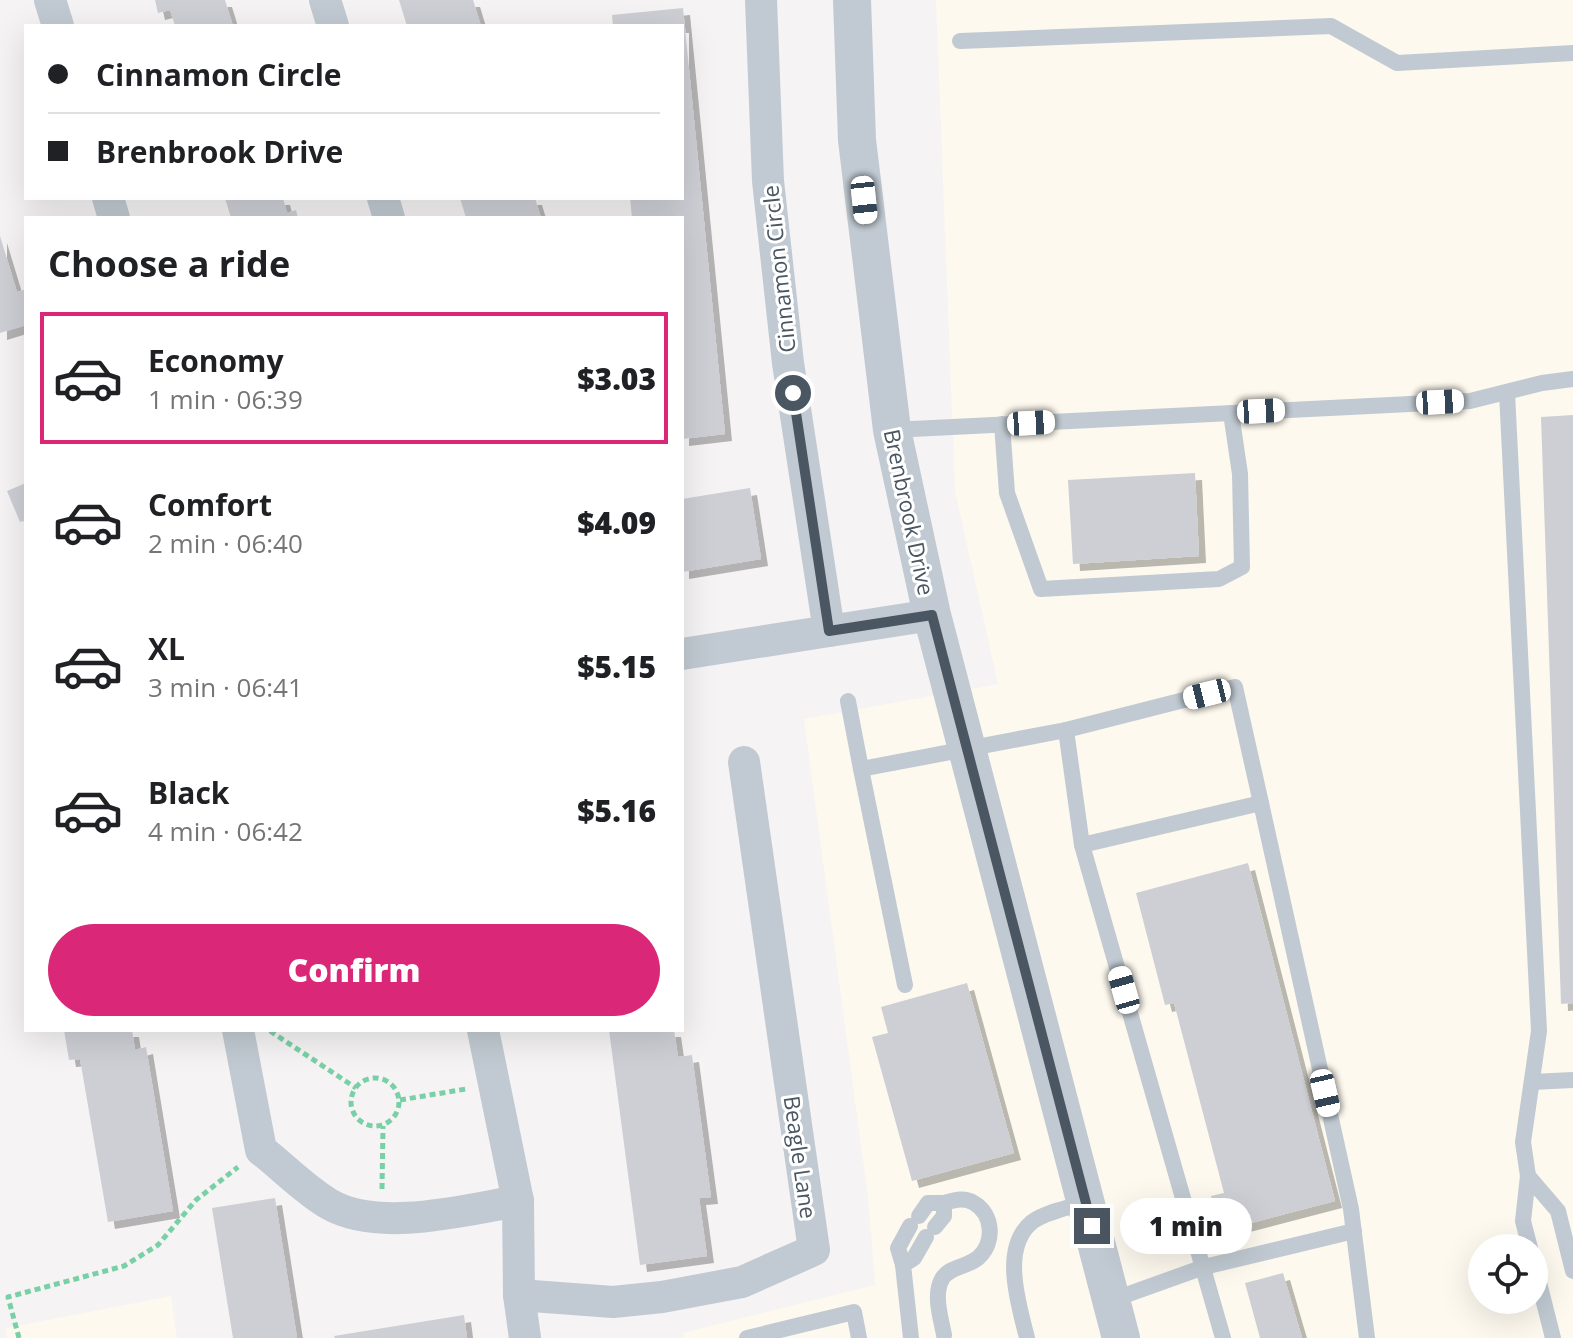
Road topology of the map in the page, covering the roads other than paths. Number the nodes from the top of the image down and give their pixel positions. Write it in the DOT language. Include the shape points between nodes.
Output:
graph roads {
  1 [pos="50,0"];
  2 [pos="325,0"];
  3 [pos="761,0"];
  4 [pos="852,0"];
  5 [pos="57,24"];
  6 [pos="332,24"];
  7 [pos="960,41"];
  8 [pos="1573,53"];
  9 [pos="1573,379"];
  10 [pos="1507,393"];
  11 [pos="1231,413"];
  12 [pos="1002,424"];
  13 [pos="892,430"];
  14 [pos="932,615"];
  15 [pos="829,631"];
  16 [pos="684,654"];
  17 [pos="848,701"];
  18 [pos="1066,730"];
  19 [pos="966,750"];
  20 [pos="744,762"];
  21 [pos="861,769"];
  22 [pos="1261,803"];
  23 [pos="1082,845"];
  24 [pos="905,985"];
  25 [pos="238,1032"];
  26 [pos="483,1032"];
  27 [pos="1573,1080"];
  28 [pos="1532,1082"];
  29 [pos="1528,1176"];
  30 [pos="518,1201"];
  31 [pos="1086,1202"];
  32 [pos="944,1203"];
  33 [pos="1354,1231"];
  34 [pos="1526,1234"];
  35 [pos="903,1265"];
  36 [pos="1204,1267"];
  37 [pos="1573,1271"];
  38 [pos="519,1295"];
  39 [pos="1112,1300"];
  40 [pos="1547,1314"];
  41 [pos="944,1335"];
  42 [pos="525,1338"];
  43 [pos="747,1338"];
  44 [pos="859,1338"];
  45 [pos="911,1338"];
  46 [pos="1027,1338"];
  47 [pos="1121,1338"];
  48 [pos="1223,1338"];
  49 [pos="1367,1338"];
  50 [pos="1553,1338"];
  1 -- 5 [label="street"];
  2 -- 6 [label="street"];
  3 -- 15 [label="street, Cinnamon Circle" via="770,196 788,363"];
  4 -- 13 [label="street, Brenbrook Drive" via="857,140"];
  7 -- 8 [label="lane" via="1331,26 1397,63"];
  9 -- 10 [label="lane"];
  10 -- 11 [label="lane" via="1470,401"];
  10 -- 28 [label="lane" via="1539,1031"];
  11 -- 12 [label="lane"];
  11 -- 12 [label="lane" via="1240,474 1242,567 1219,579 1041,589 1007,493"];
  12 -- 13 [label="lane"];
  13 -- 14 [label="street, Brenbrook Drive"];
  14 -- 15 [label="street"];
  14 -- 19 [label="street, Brenbrook Drive"];
  15 -- 16 [label="street"];
  17 -- 21 [label="lane"];
  18 -- 19 [label="lane"];
  18 -- 22 [label="lane" via="1235,687"];
  18 -- 23 [label="lane"];
  19 -- 21 [label="lane"];
  19 -- 31 [label="street, Brenbrook Drive"];
  20 -- 38 [label="street, Beagle Lane" via="814,1250 742,1282 662,1297 613,1302"];
  21 -- 24 [label="lane"];
  22 -- 23 [label="lane"];
  22 -- 33 [label="lane"];
  23 -- 36 [label="lane"];
  25 -- 30 [label="street" via="261,1150 330,1205 382,1218 412,1218"];
  26 -- 30 [label="street"];
  27 -- 28 [label="lane"];
  28 -- 29 [label="lane" via="1523,1142"];
  29 -- 34 [label="lane"];
  29 -- 37 [label="lane" via="1558,1211"];
  30 -- 38 [label="street"];
  31 -- 39 [label="street, Brenbrook Drive"];
  31 -- 46 [label="lane" via="1033,1220 1022,1233 1014,1256"];
  32 -- 35 [label="lane" via="944,1216"];
  32 -- 35 [label="lane" via="928,1203 914,1221 898,1248"];
  32 -- 41 [label="lane" via="971,1201 987,1218 990,1230 978,1258 942,1278 938,1296"];
  33 -- 36 [label="lane"];
  33 -- 49 [label="lane"];
  35 -- 45 [label="lane"];
  36 -- 39 [label="lane"];
  36 -- 48 [label="lane"];
  38 -- 42 [label="street"];
  39 -- 47 [label="street, Brenbrook Drive"];
  40 -- 50 [label="lane"];
  43 -- 44 [label="lane" via="854,1312"];
}
